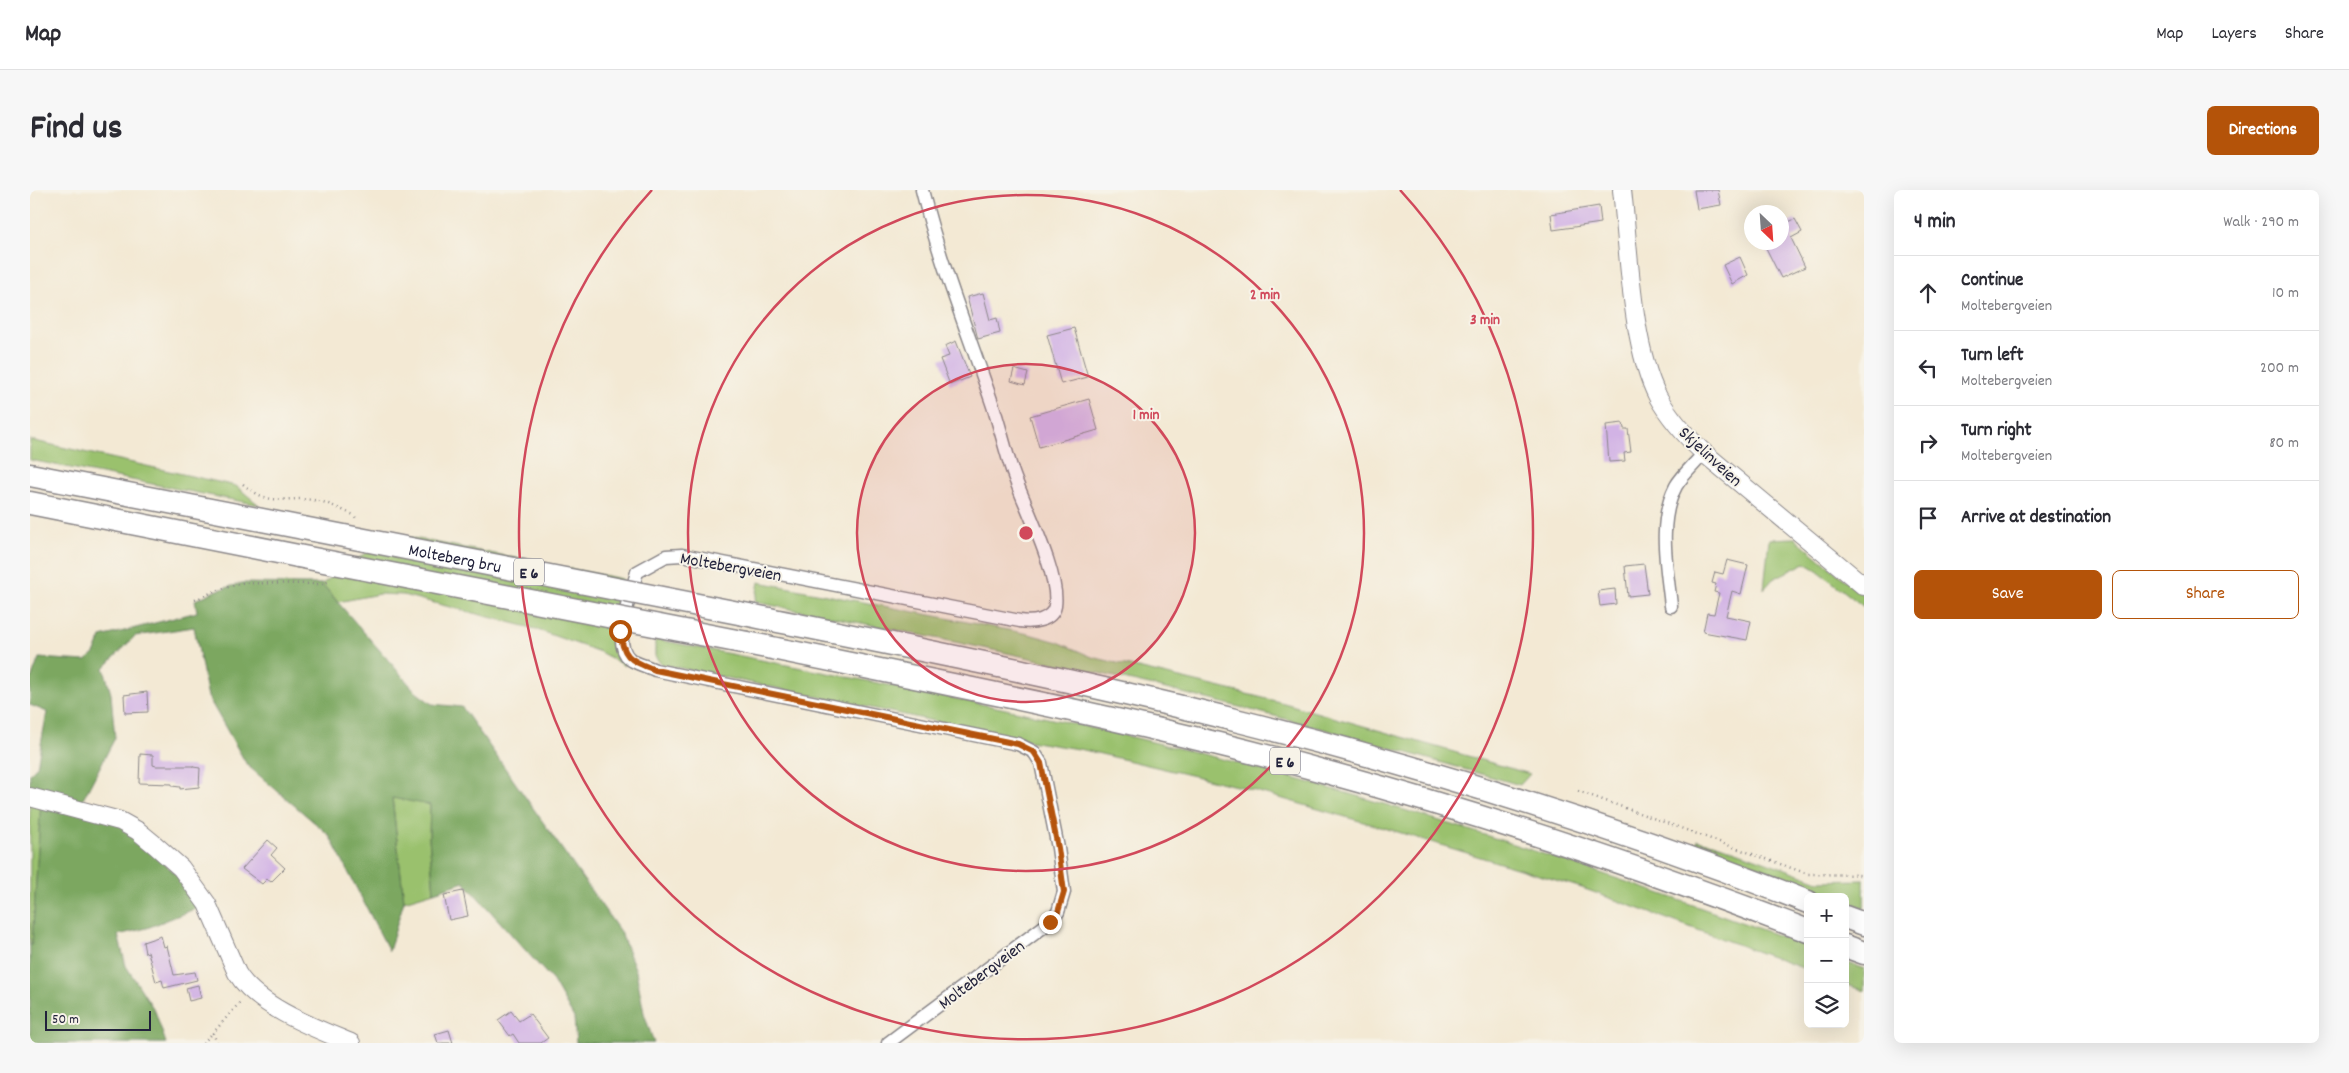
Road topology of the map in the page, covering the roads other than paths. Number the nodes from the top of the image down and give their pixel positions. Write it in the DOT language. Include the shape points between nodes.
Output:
graph roads {
  1 [pos="922,190"];
  2 [pos="1622,190"];
  3 [pos="1704,453"];
  4 [pos="30,475"];
  5 [pos="30,503"];
  6 [pos="1864,586"];
  7 [pos="1671,606"];
  8 [pos="30,796"];
  9 [pos="1804,901"];
  10 [pos="1849,918"];
  11 [pos="1864,924"];
  12 [pos="1804,930"];
  13 [pos="1849,947"];
  14 [pos="1864,953"];
  15 [pos="351,1043"];
  16 [pos="888,1043"];
  1 -- 16 [label="street, Moltebergveien" via="959,313 1056,592 1055,609 1033,623 682,555 666,556 637,572 620,631 622,646 629,658 655,670 1018,744 1034,752 1041,763 1058,848 1064,892 1058,912 1050,922"];
  2 -- 3 [label="main road, Skjelinveien" via="1636,315 1646,366 1670,417"];
  3 -- 6 [label="main road, Skjelinveien"];
  3 -- 7 [label="street" via="1676,487 1666,520"];
  4 -- 9 [label="highway, Molteberg bru / E 6, bridge" via="754,616 1080,684 1243,722 1440,776 1592,824"];
  5 -- 12 [label="highway, Molteberg bru / E 6, bridge" via="747,643 1124,722 1331,773 1564,844"];
  8 -- 15 [label="main road" via="120,822 138,831 181,868 194,884 207,904 237,973 252,989 297,1020"];
  10 -- 11 [label="highway"];
  13 -- 14 [label="highway"];
}
